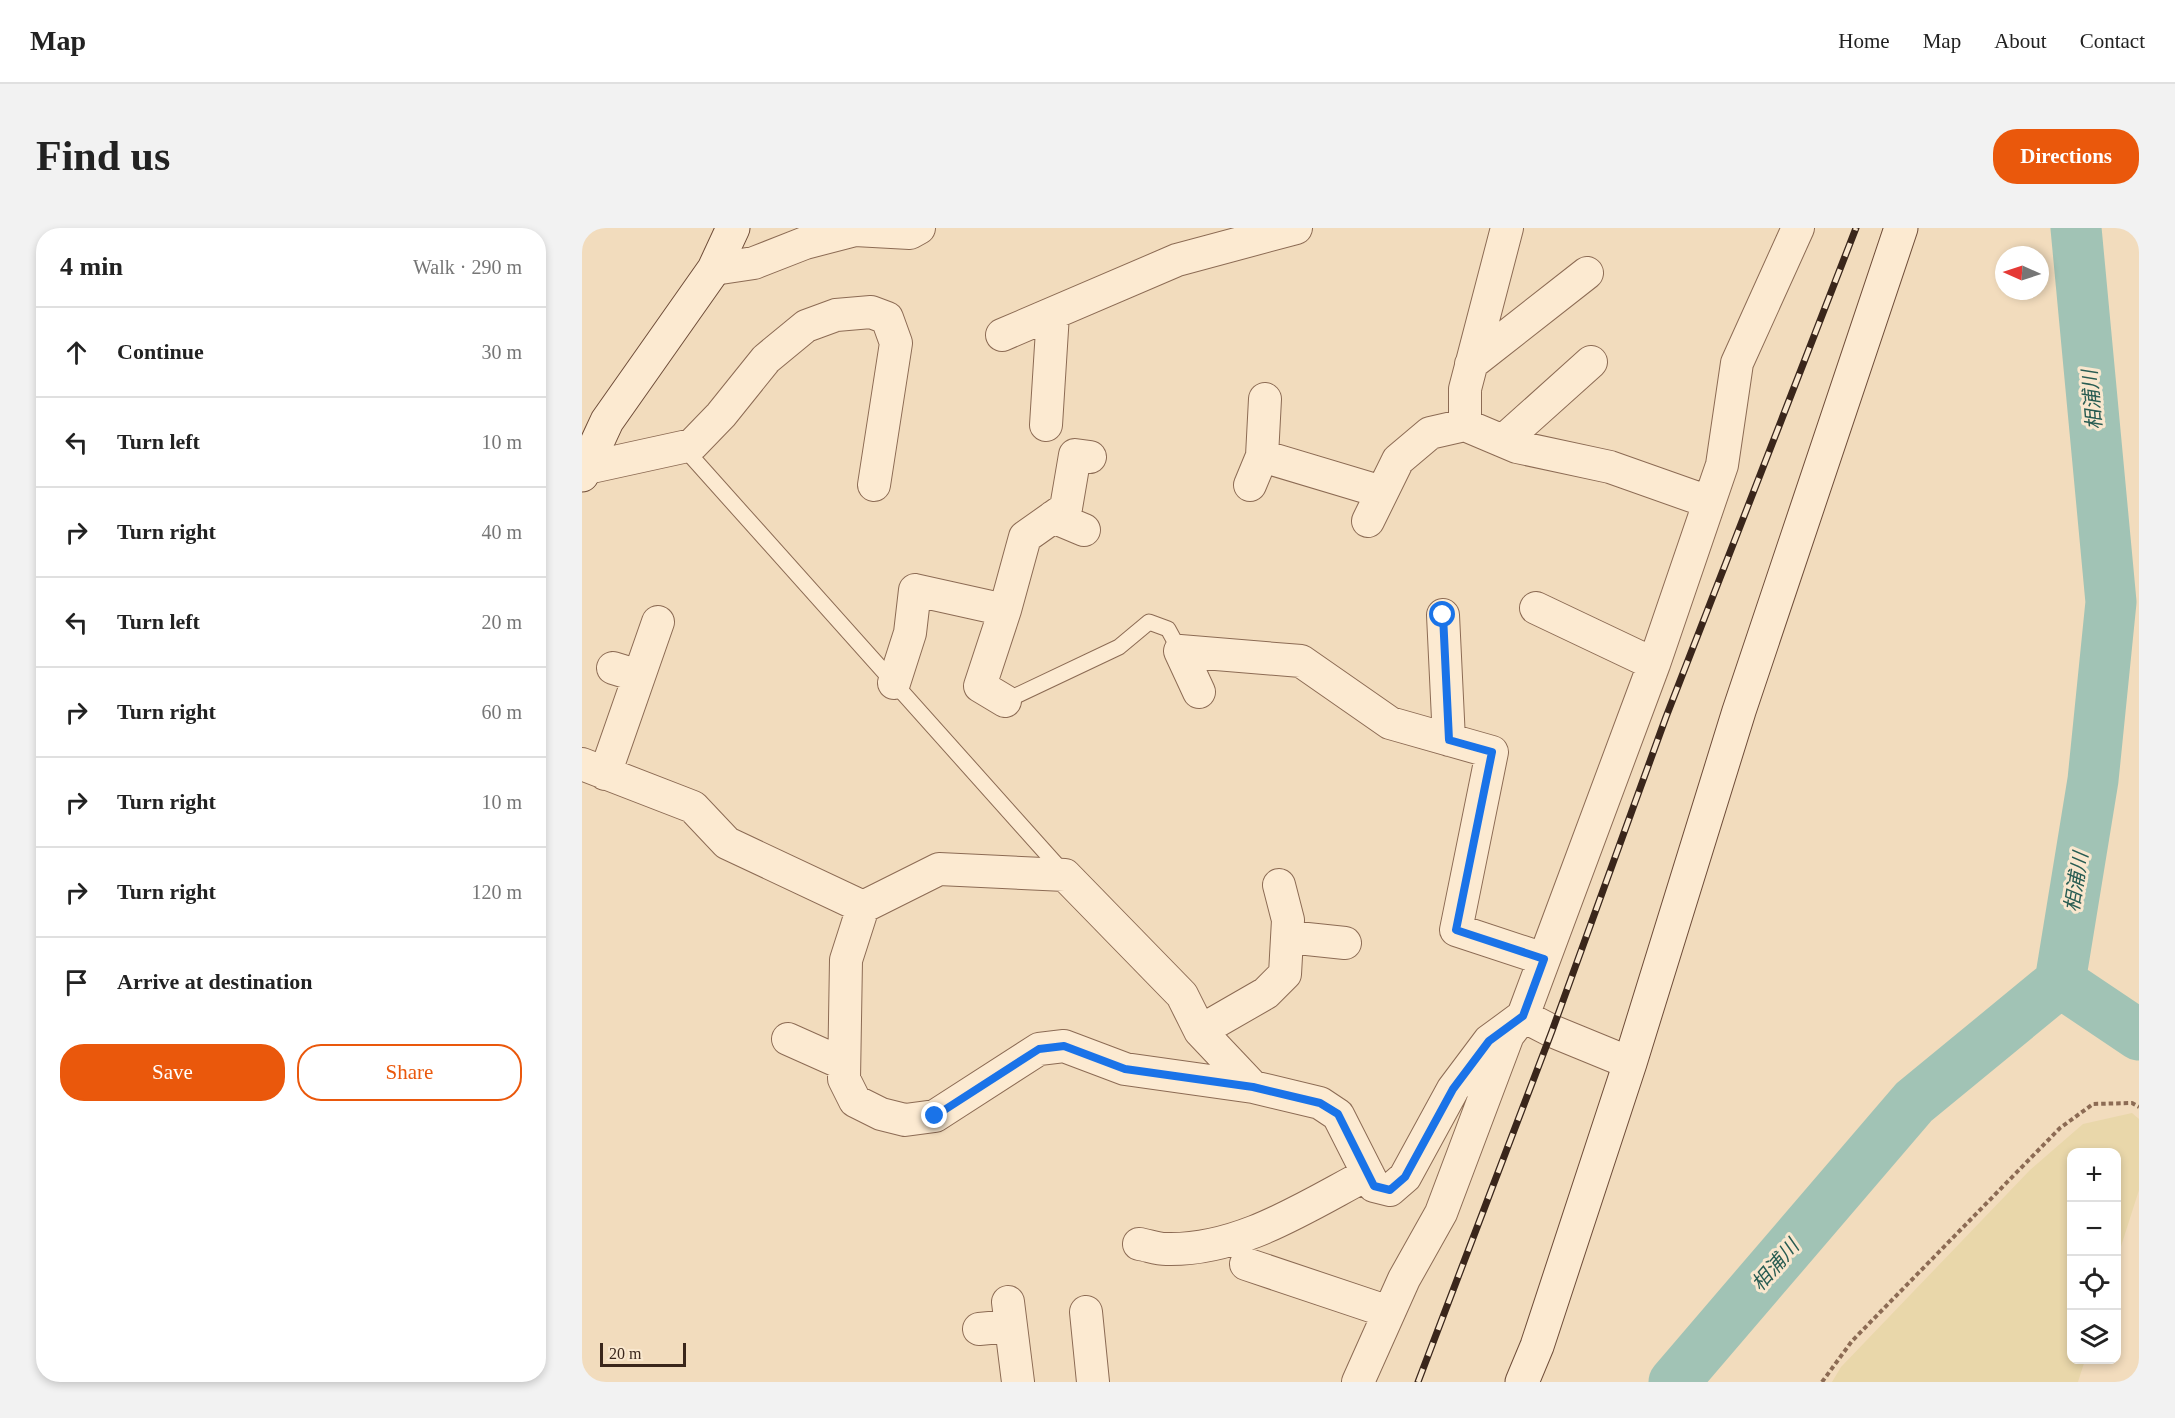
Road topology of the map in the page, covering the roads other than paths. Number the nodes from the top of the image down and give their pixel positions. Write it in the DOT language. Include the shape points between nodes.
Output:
graph roads {
  1 [pos="733,228"];
  2 [pos="1296,228"];
  3 [pos="1507,228"];
  4 [pos="1798,228"];
  5 [pos="1901,228"];
  6 [pos="907,230"];
  7 [pos="714,269"];
  8 [pos="1587,273"];
  9 [pos="1053,314"];
  10 [pos="1002,335"];
  11 [pos="1591,362"];
  12 [pos="1471,364"];
  13 [pos="1264,399"];
  14 [pos="1046,425"];
  15 [pos="1465,425"];
  16 [pos="1503,441"];
  17 [pos="683,447"];
  18 [pos="1262,456"];
  19 [pos="1090,457"];
  20 [pos="585,471"];
  21 [pos="874,485"];
  22 [pos="1250,486"];
  23 [pos="1382,492"];
  24 [pos="1709,502"];
  25 [pos="1053,517"];
  26 [pos="1368,520"];
  27 [pos="1084,530"];
  28 [pos="1536,608"];
  29 [pos="1005,610"];
  30 [pos="1443,615"];
  31 [pos="658,622"];
  32 [pos="1180,651"];
  33 [pos="1653,664"];
  34 [pos="894,683"];
  35 [pos="1199,692"];
  36 [pos="1005,701"];
  37 [pos="1449,740"];
  38 [pos="593,769"];
  39 [pos="1065,875"];
  40 [pos="1279,885"];
  41 [pos="863,907"];
  42 [pos="1288,937"];
  43 [pos="1345,943"];
  44 [pos="1544,959"];
  45 [pos="1523,1016"];
  46 [pos="1200,1031"];
  47 [pos="788,1039"];
  48 [pos="1630,1063"];
  49 [pos="844,1064"];
  50 [pos="1253,1087"];
  51 [pos="1368,1174"];
  52 [pos="1139,1244"];
  53 [pos="1246,1264"];
  54 [pos="1086,1312"];
  55 [pos="1389,1312"];
  56 [pos="979,1329"];
  57 [pos="1018,1382"];
  58 [pos="1093,1382"];
  59 [pos="1358,1382"];
  60 [pos="1522,1382"];
  1 -- 7 [label="street"];
  2 -- 9 [label="street" via="1177,260"];
  3 -- 12 [label="street"];
  4 -- 24 [label="street" via="1737,363 1722,465"];
  5 -- 48 [label="street" via="1739,711"];
  6 -- 7 [label="street" via="855,230 805,243 754,263"];
  7 -- 20 [label="street" via="607,421"];
  8 -- 12 [label="street"];
  9 -- 10 [label="street"];
  9 -- 14 [label="street"];
  11 -- 16 [label="street"];
  12 -- 15 [label="street" via="1465,389"];
  13 -- 18 [label="street"];
  15 -- 16 [label="street"];
  15 -- 23 [label="street" via="1430,433 1398,460"];
  16 -- 24 [label="street" via="1610,467"];
  17 -- 20 [label="street"];
  17 -- 21 [label="street" via="692,445 766,359 806,326 836,315 871,312 887,318 896,343"];
  17 -- 34 [label="lane"];
  18 -- 22 [label="street"];
  18 -- 23 [label="street"];
  19 -- 25 [label="street" via="1075,455 1066,507"];
  23 -- 26 [label="street"];
  24 -- 33 [label="street"];
  25 -- 27 [label="street"];
  25 -- 29 [label="street" via="1025,537"];
  28 -- 33 [label="street"];
  29 -- 34 [label="street" via="915,590 910,633"];
  29 -- 36 [label="street" via="980,686"];
  30 -- 37 [label="street"];
  31 -- 38 [label="street" via="626,672"];
  32 -- 35 [label="street"];
  32 -- 36 [label="lane" via="1168,629 1149,622 1119,647"];
  32 -- 37 [label="street" via="1301,661 1390,723"];
  33 -- 44 [label="street"];
  34 -- 39 [label="lane"];
  37 -- 44 [label="street" via="1492,752 1456,930"];
  38 -- 41 [label="street" via="693,807 727,843"];
  39 -- 41 [label="street" via="939,869"];
  39 -- 46 [label="street" via="1182,995"];
  40 -- 42 [label="street"];
  41 -- 49 [label="street" via="846,960"];
  42 -- 43 [label="street"];
  42 -- 46 [label="street" via="1285,974 1266,993"];
  44 -- 45 [label="street"];
  45 -- 48 [label="street"];
  45 -- 51 [label="street" via="1489,1041 1453,1089 1405,1177 1390,1190 1374,1186"];
  45 -- 55 [label="street" via="1508,1035 1441,1213"];
  46 -- 50 [label="street"];
  47 -- 49 [label="street"];
  48 -- 60 [label="street"];
  49 -- 50 [label="street" via="844,1079 855,1101 905,1120 935,1116 1039,1049 1064,1046 1125,1069"];
  50 -- 51 [label="street" via="1320,1103 1338,1114"];
  51 -- 52 [label="street" via="1272,1225 1217,1244 1165,1249"];
  53 -- 55 [label="street"];
  54 -- 58 [label="street"];
  55 -- 59 [label="street"];
  56 -- 57 [label="street" via="1010,1314"];
}
